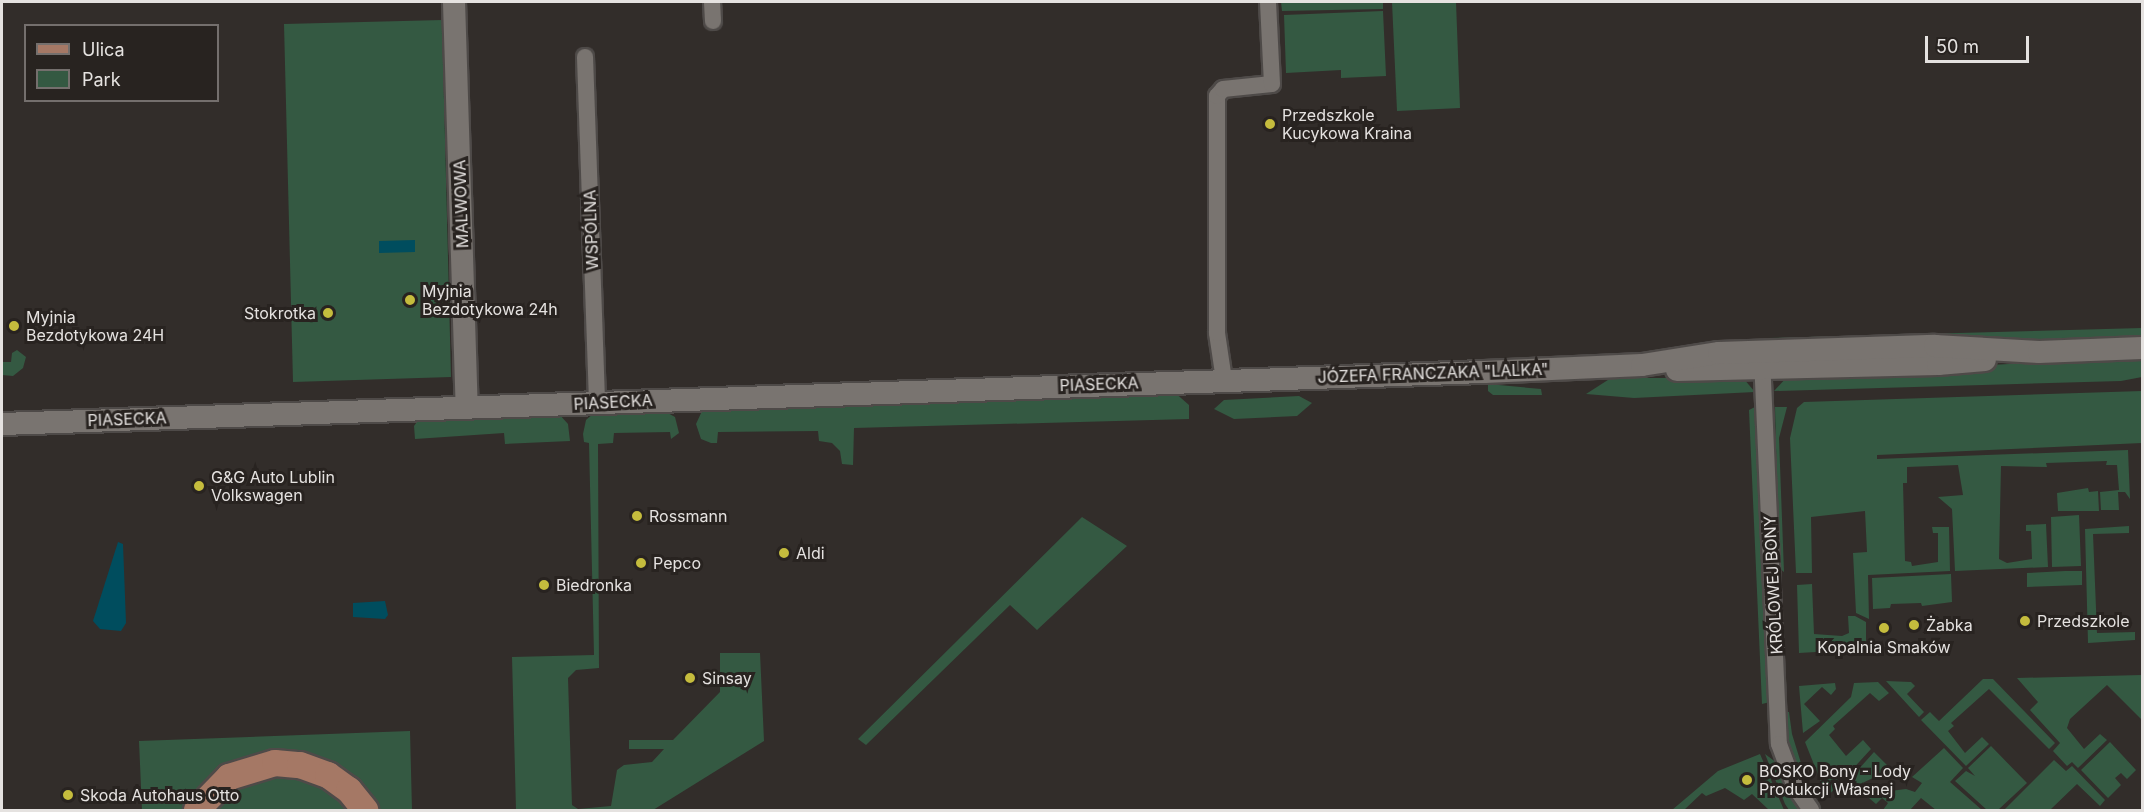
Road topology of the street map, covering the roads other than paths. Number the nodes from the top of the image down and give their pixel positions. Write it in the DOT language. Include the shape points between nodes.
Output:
graph roads {
  1 [pos="454,2"];
  2 [pos="712,2"];
  3 [pos="1268,2"];
  4 [pos="713,21"];
  5 [pos="585,57"];
  6 [pos="2142,348"];
  7 [pos="1763,361"];
  8 [pos="1224,380"];
  9 [pos="597,403"];
  10 [pos="467,407"];
  11 [pos="2,424"];
  12 [pos="197,810"];
  13 [pos="365,810"];
  14 [pos="1811,810"];
  1 -- 10 [label="street, MALWOWA"];
  2 -- 4 [label="street"];
  3 -- 8 [label="street" via="1272,84 1223,89 1217,96 1217,333"];
  5 -- 9 [label="street, WSPÓLNA"];
  6 -- 7 [label="street, JÓZEFA FRANCZAKA \"LALKA\"" via="2039,352 1935,346"];
  7 -- 8 [label="street, JÓZEFA FRANCZAKA \"LALKA\"" via="1719,353 1642,365"];
  7 -- 14 [label="street, KRÓLOWEJ BONY" via="1779,744 1792,782"];
  8 -- 9 [label="street, PIASECKA"];
  9 -- 10 [label="street, PIASECKA"];
  10 -- 11 [label="street, PIASECKA"];
  12 -- 13 [label="main road" via="229,777 275,763 300,765 328,775 349,790"];
}
